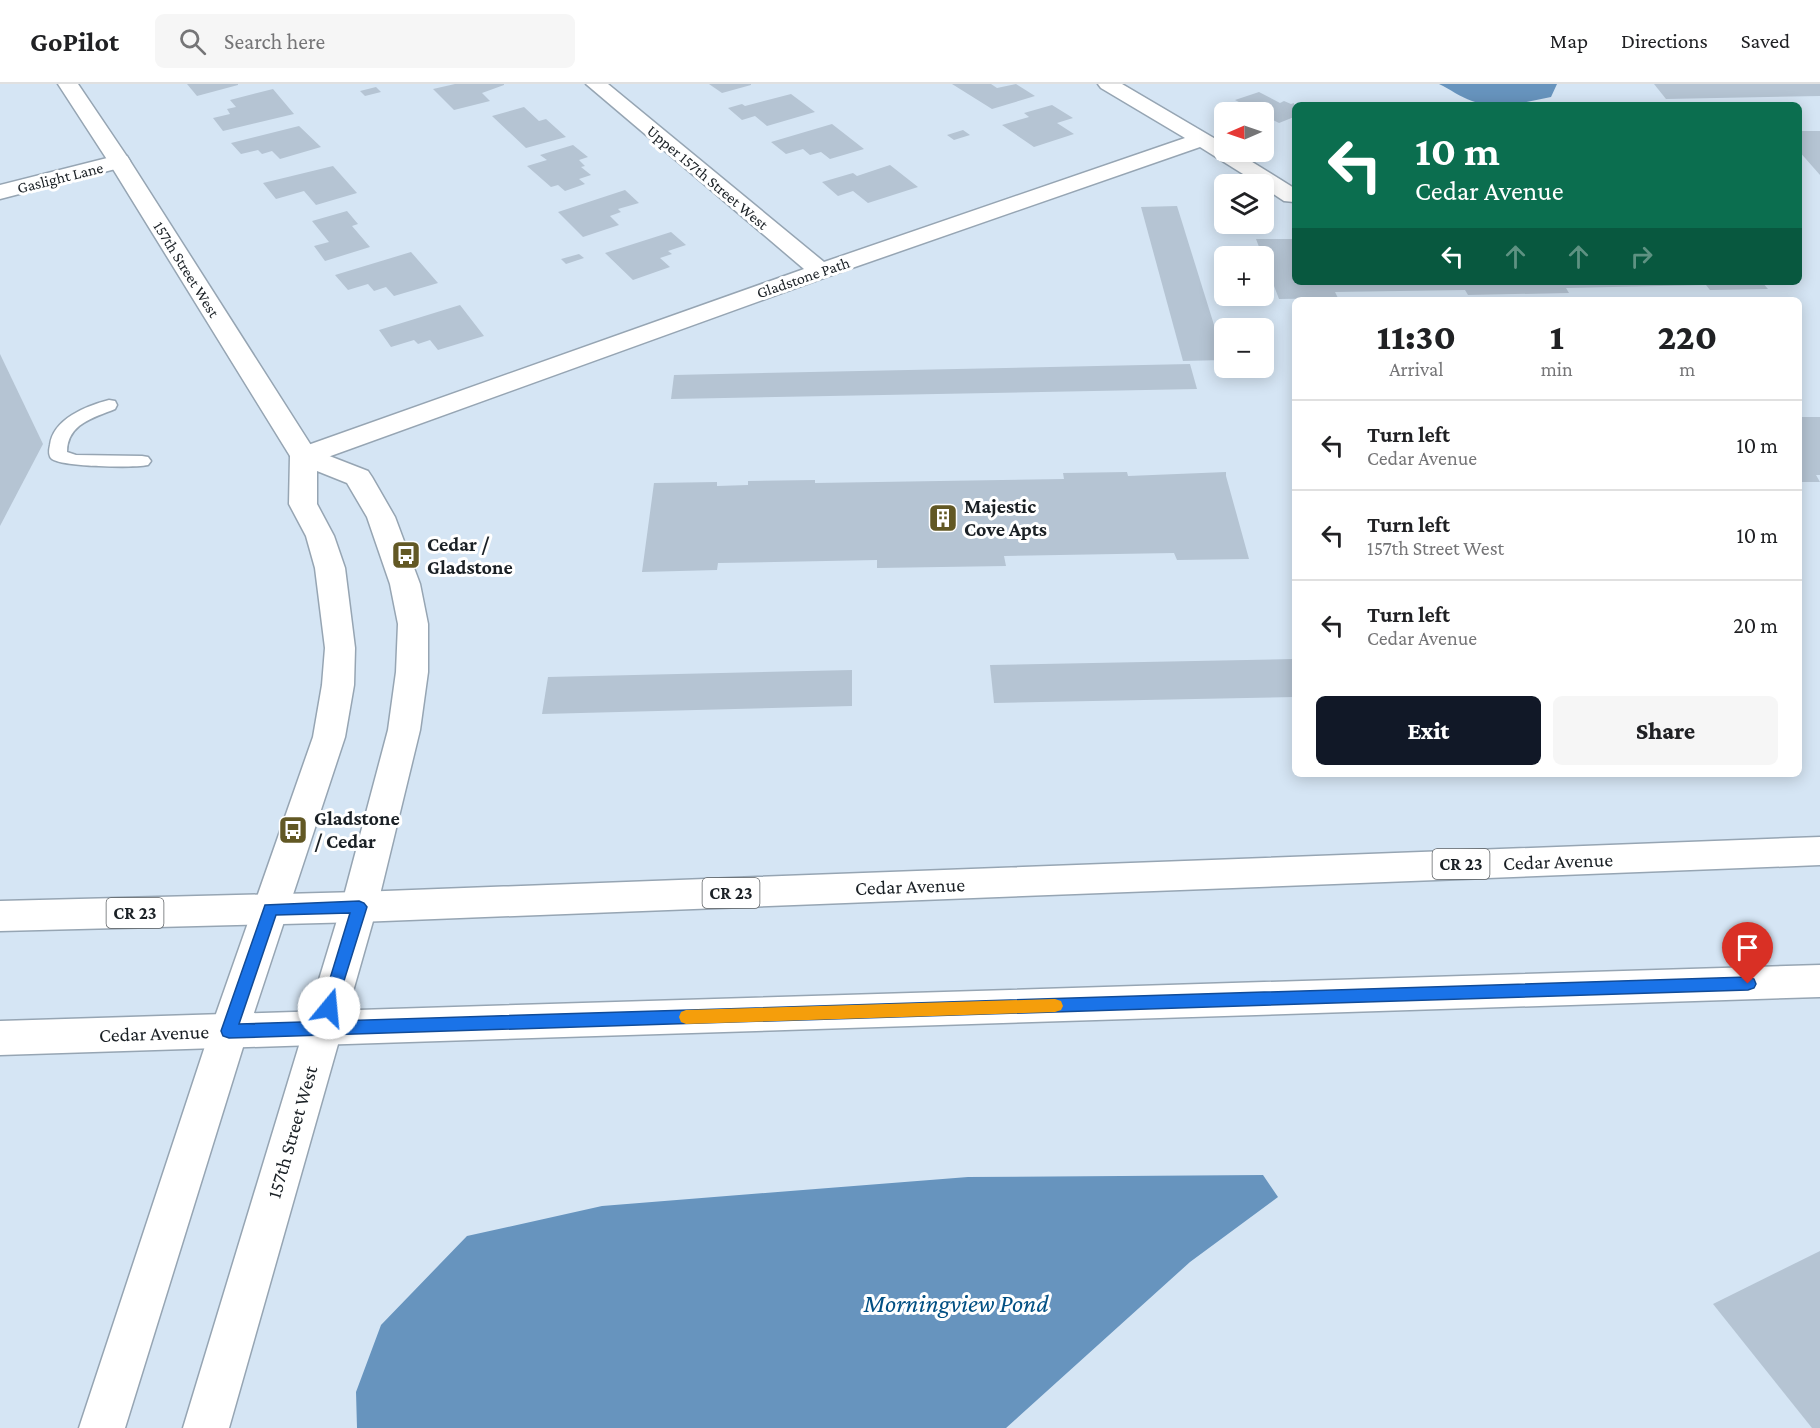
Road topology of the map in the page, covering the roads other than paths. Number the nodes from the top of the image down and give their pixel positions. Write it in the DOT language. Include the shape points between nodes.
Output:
graph roads {
  1 [pos="68,84"];
  2 [pos="596,84"];
  3 [pos="1108,84"];
  4 [pos="1202,139"];
  5 [pos="119,161"];
  6 [pos="0,192"];
  7 [pos="1292,196"];
  8 [pos="821,271"];
  9 [pos="109,405"];
  10 [pos="304,456"];
  11 [pos="142,461"];
  12 [pos="1820,851"];
  13 [pos="359,907"];
  14 [pos="270,909"];
  15 [pos="0,916"];
  16 [pos="1820,981"];
  17 [pos="323,1029"];
  18 [pos="229,1031"];
  19 [pos="0,1038"];
  20 [pos="102,1428"];
  21 [pos="206,1428"];
  1 -- 5 [label="street, 157th Street West"];
  2 -- 8 [label="street, Upper 157th Street West"];
  3 -- 4 [label="street"];
  4 -- 7 [label="street"];
  4 -- 8 [label="street, Gladstone Path"];
  5 -- 6 [label="street, Gaslight Lane"];
  5 -- 10 [label="street, 157th Street West"];
  8 -- 10 [label="street, Gladstone Path"];
  9 -- 11 [label="lane" via="70,422 57,441 58,455 75,460"];
  10 -- 13 [label="street, 157th Street West" via="358,477 381,517 405,584 413,624 412,672 404,730"];
  10 -- 14 [label="street" via="303,504 320,536 336,604 339,685 330,737"];
  12 -- 13 [label="street, Cedar Avenue / CR 23"];
  13 -- 14 [label="street, Cedar Avenue / CR 23"];
  13 -- 17 [label="street, 157th Street West"];
  14 -- 15 [label="street, Cedar Avenue / CR 23"];
  14 -- 18 [label="street"];
  16 -- 17 [label="street, Cedar Avenue"];
  17 -- 18 [label="street, Cedar Avenue"];
  17 -- 21 [label="street, 157th Street West"];
  18 -- 19 [label="street, Cedar Avenue"];
  18 -- 20 [label="street"];
}
